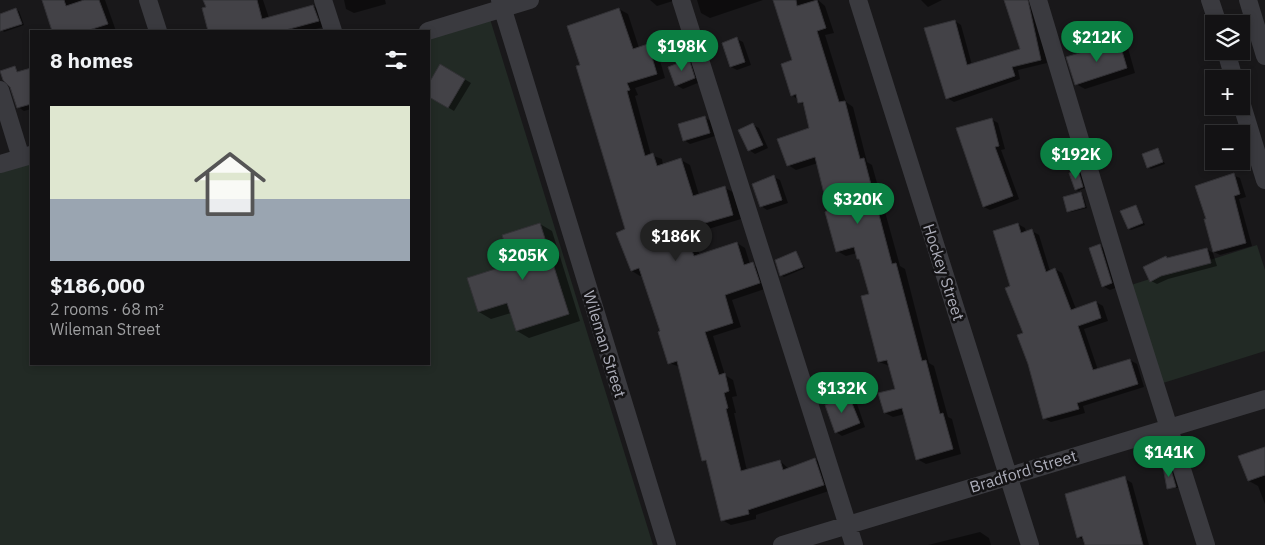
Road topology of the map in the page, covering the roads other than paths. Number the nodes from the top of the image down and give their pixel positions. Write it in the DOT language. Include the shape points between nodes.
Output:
graph roads {
  1 [pos="148,0"];
  2 [pos="323,0"];
  3 [pos="530,0"];
  4 [pos="681,0"];
  5 [pos="858,0"];
  6 [pos="1038,0"];
  7 [pos="1210,0"];
  8 [pos="1248,0"];
  9 [pos="501,5"];
  10 [pos="1215,15"];
  11 [pos="158,30"];
  12 [pos="333,30"];
  13 [pos="430,30"];
  14 [pos="1265,56"];
  15 [pos="0,90"];
  16 [pos="1245,115"];
  17 [pos="26,156"];
  18 [pos="0,164"];
  19 [pos="1265,180"];
  20 [pos="1265,399"];
  21 [pos="1168,428"];
  22 [pos="1009,476"];
  23 [pos="848,525"];
  24 [pos="667,545"];
  25 [pos="782,545"];
  26 [pos="854,545"];
  27 [pos="1030,545"];
  28 [pos="1206,545"];
  1 -- 11 [label="street"];
  2 -- 12 [label="street"];
  3 -- 9 [label="street"];
  4 -- 23 [label="street"];
  5 -- 22 [label="street, Hockey Street"];
  6 -- 21 [label="street"];
  7 -- 10 [label="street"];
  8 -- 14 [label="street"];
  9 -- 13 [label="street"];
  9 -- 24 [label="street, Wileman Street"];
  15 -- 17 [label="street"];
  16 -- 19 [label="street"];
  17 -- 18 [label="street"];
  20 -- 21 [label="street, Bradford Street"];
  21 -- 22 [label="street, Bradford Street"];
  21 -- 28 [label="street"];
  22 -- 23 [label="street, Bradford Street"];
  22 -- 27 [label="street, Hockey Street"];
  23 -- 25 [label="street, Bradford Street"];
  23 -- 26 [label="street"];
}
